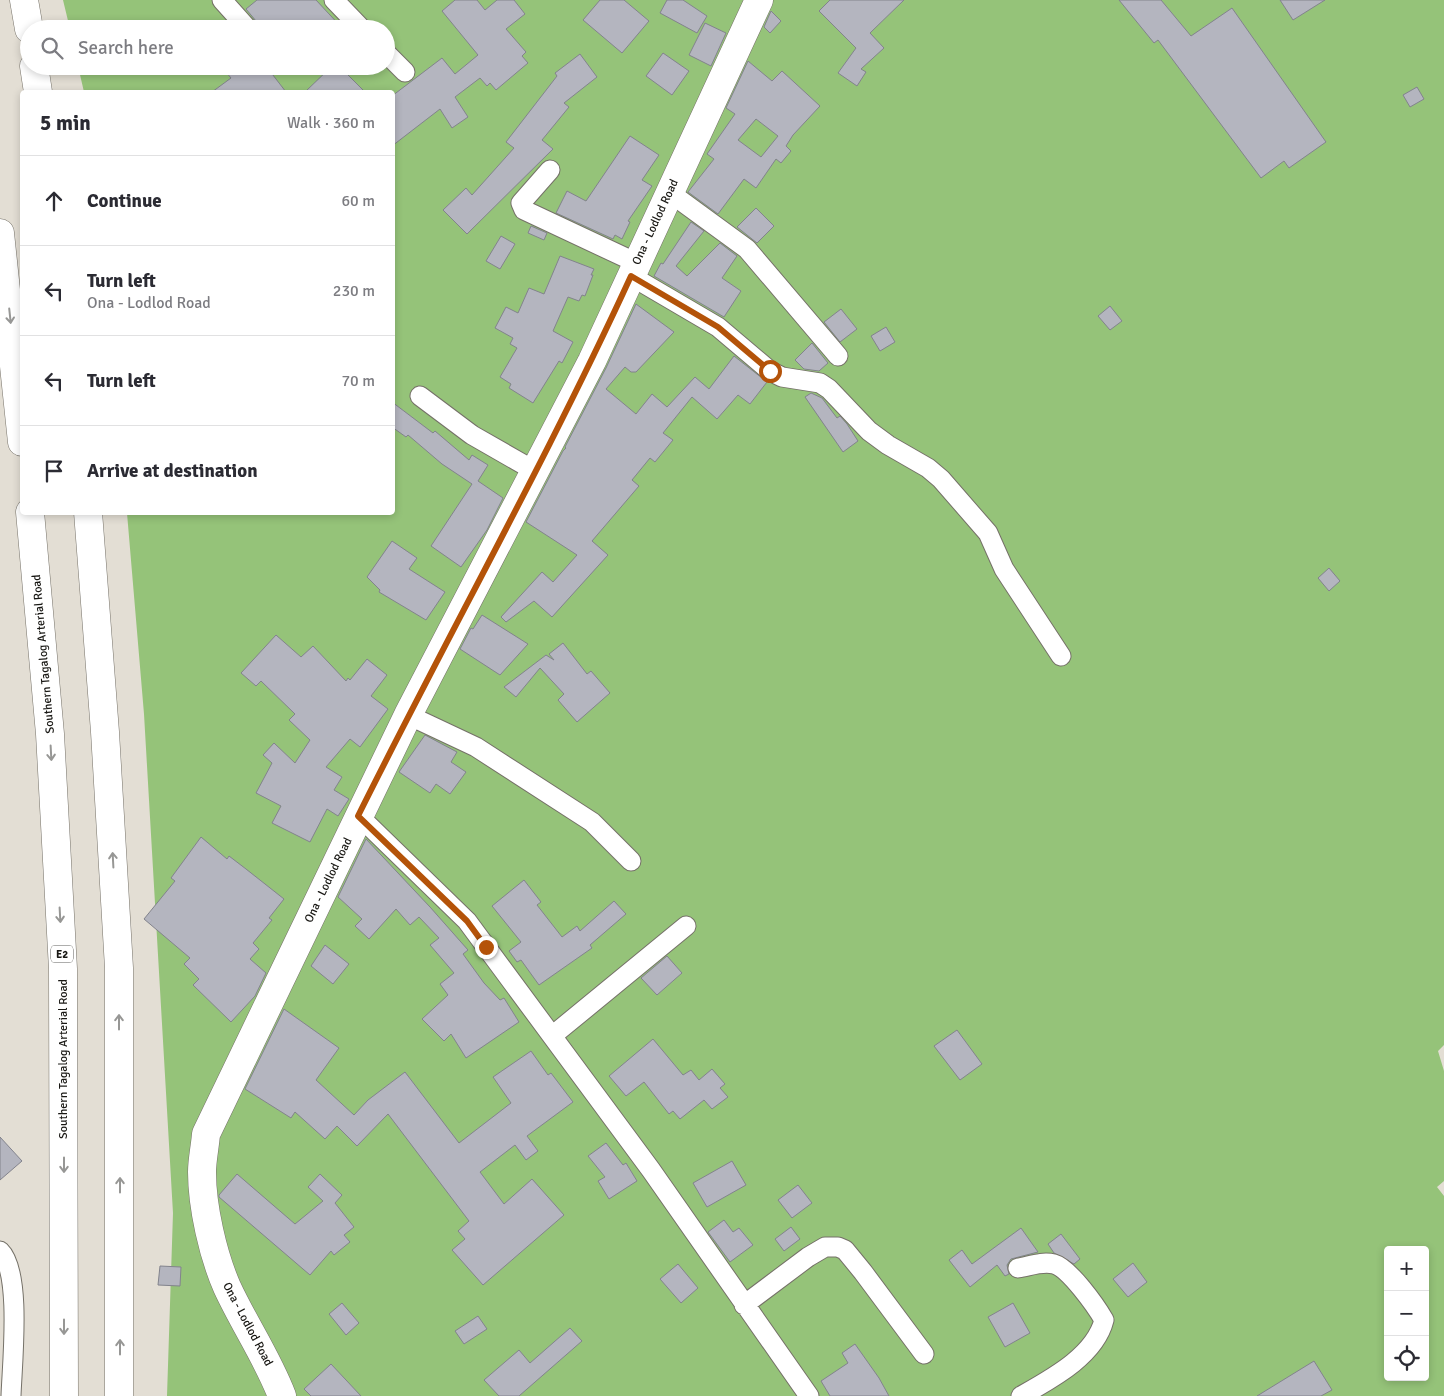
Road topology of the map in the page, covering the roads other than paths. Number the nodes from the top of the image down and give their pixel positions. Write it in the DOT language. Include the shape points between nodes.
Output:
graph roads {
  1 [pos="24,0"];
  2 [pos="222,0"];
  3 [pos="334,0"];
  4 [pos="759,0"];
  5 [pos="27,20"];
  6 [pos="240,20"];
  7 [pos="353,20"];
  8 [pos="395,62"];
  9 [pos="405,72"];
  10 [pos="35,75"];
  11 [pos="38,90"];
  12 [pos="550,170"];
  13 [pos="669,192"];
  14 [pos="0,233"];
  15 [pos="634,269"];
  16 [pos="838,356"];
  17 [pos="420,396"];
  18 [pos="20,423"];
  19 [pos="535,471"];
  20 [pos="30,515"];
  21 [pos="88,515"];
  22 [pos="1061,656"];
  23 [pos="408,715"];
  24 [pos="358,816"];
  25 [pos="631,861"];
  26 [pos="686,926"];
  27 [pos="552,1036"];
  28 [pos="0,1251"];
  29 [pos="1018,1268"];
  30 [pos="744,1305"];
  31 [pos="924,1354"];
  32 [pos="11,1396"];
  33 [pos="64,1396"];
  34 [pos="119,1396"];
  35 [pos="282,1396"];
  36 [pos="809,1396"];
  37 [pos="1021,1396"];
  1 -- 5 [label="main road"];
  2 -- 6 [label="street"];
  3 -- 7 [label="street"];
  4 -- 13 [label="main road, Ona - Lodlod Road"];
  8 -- 9 [label="street"];
  10 -- 11 [label="main road"];
  12 -- 15 [label="street" via="521,202 524,210"];
  13 -- 15 [label="main road, Ona - Lodlod Road"];
  13 -- 16 [label="street" via="747,249"];
  14 -- 18 [label="main road, one-way"];
  15 -- 19 [label="main road, Ona - Lodlod Road" via="592,361"];
  15 -- 22 [label="street" via="718,327 770,371 829,388 869,431 928,468 988,534 1004,569"];
  17 -- 19 [label="street" via="472,435"];
  19 -- 23 [label="main road, Ona - Lodlod Road"];
  20 -- 33 [label="main road, Southern Tagalog Arterial Road / E2, one-way" via="50,734 63,969"];
  34 -- 21 [label="main road, one-way" via="120,968"];
  23 -- 24 [label="main road, Ona - Lodlod Road"];
  23 -- 25 [label="street" via="476,748 592,822"];
  24 -- 27 [label="street" via="467,921"];
  24 -- 35 [label="main road, Ona - Lodlod Road" via="206,1134 202,1173 215,1255 227,1287 271,1367"];
  26 -- 27 [label="street"];
  27 -- 30 [label="street" via="651,1170"];
  28 -- 32 [label="street" via="7,1257 14,1296"];
  29 -- 37 [label="street" via="1041,1263 1061,1267 1096,1306 1104,1320 1090,1347 1054,1377"];
  30 -- 31 [label="street" via="808,1257 825,1247 838,1247 845,1250 863,1272"];
  30 -- 36 [label="street"];
}
